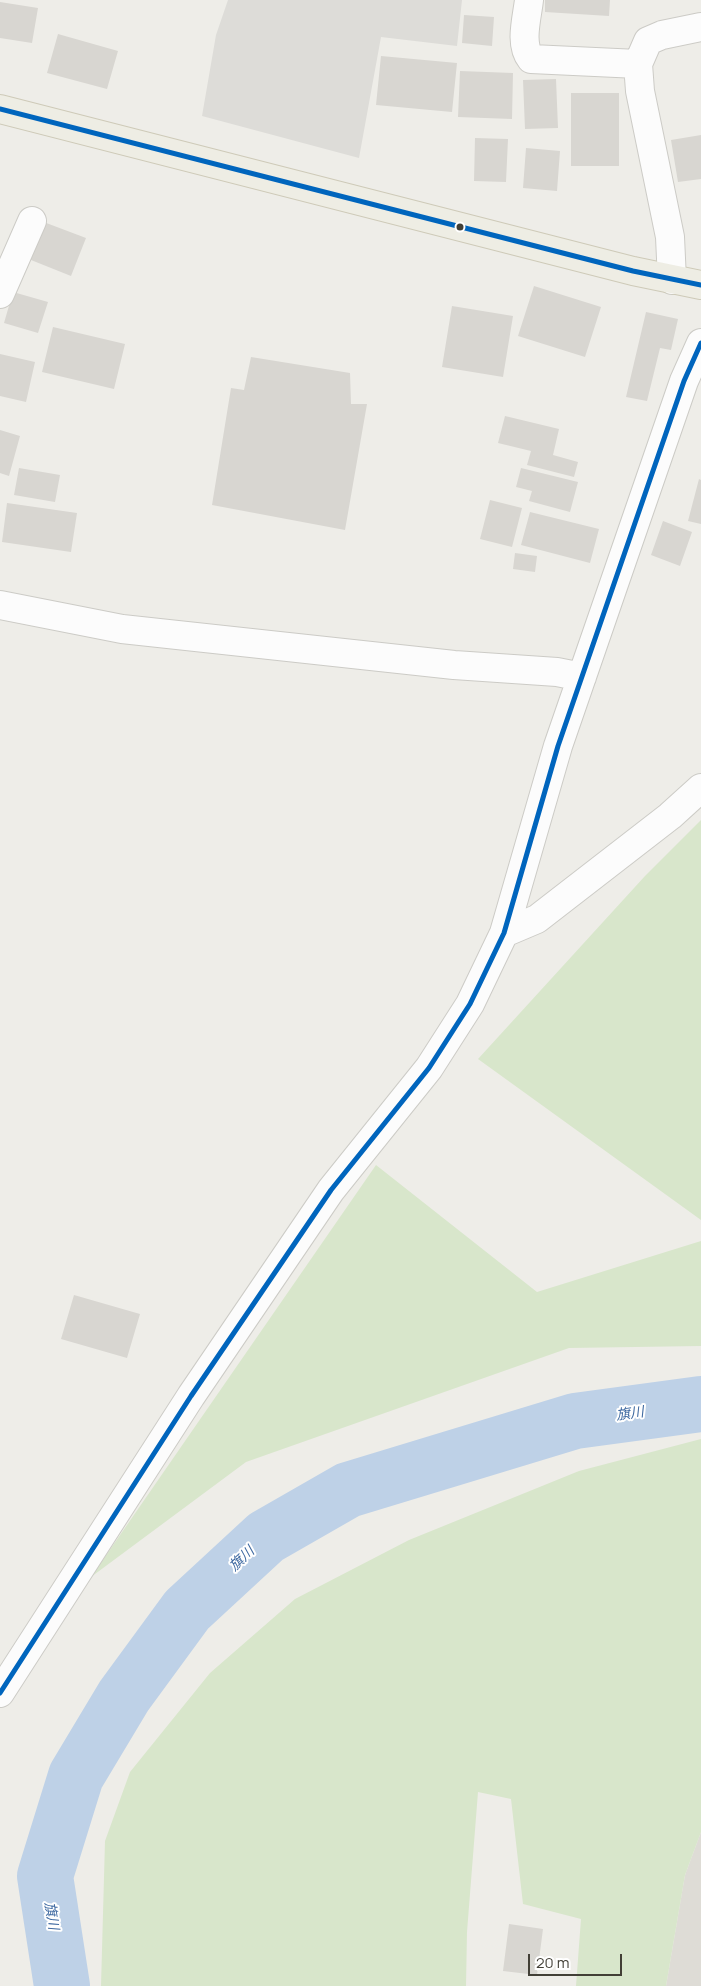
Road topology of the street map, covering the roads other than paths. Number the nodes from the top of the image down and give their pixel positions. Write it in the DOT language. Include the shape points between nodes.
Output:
graph roads {
  1 [pos="529,0"];
  2 [pos="701,27"];
  3 [pos="638,64"];
  4 [pos="0,109"];
  5 [pos="32,221"];
  6 [pos="672,280"];
  7 [pos="701,285"];
  8 [pos="0,294"];
  9 [pos="701,343"];
  10 [pos="0,605"];
  11 [pos="582,677"];
  12 [pos="701,788"];
  13 [pos="504,933"];
  14 [pos="0,1693"];
  1 -- 3 [label="street" via="524,47 531,59"];
  2 -- 3 [label="street" via="648,41"];
  3 -- 6 [label="street" via="640,91 670,237"];
  4 -- 6 [label="main road"];
  5 -- 8 [label="street"];
  6 -- 7 [label="main road"];
  9 -- 11 [label="street" via="684,381"];
  10 -- 11 [label="street" via="122,629"];
  11 -- 13 [label="street" via="558,746"];
  12 -- 13 [label="street" via="670,816 536,919"];
  13 -- 14 [label="street" via="470,1004 429,1068 331,1190 191,1396"];
}
